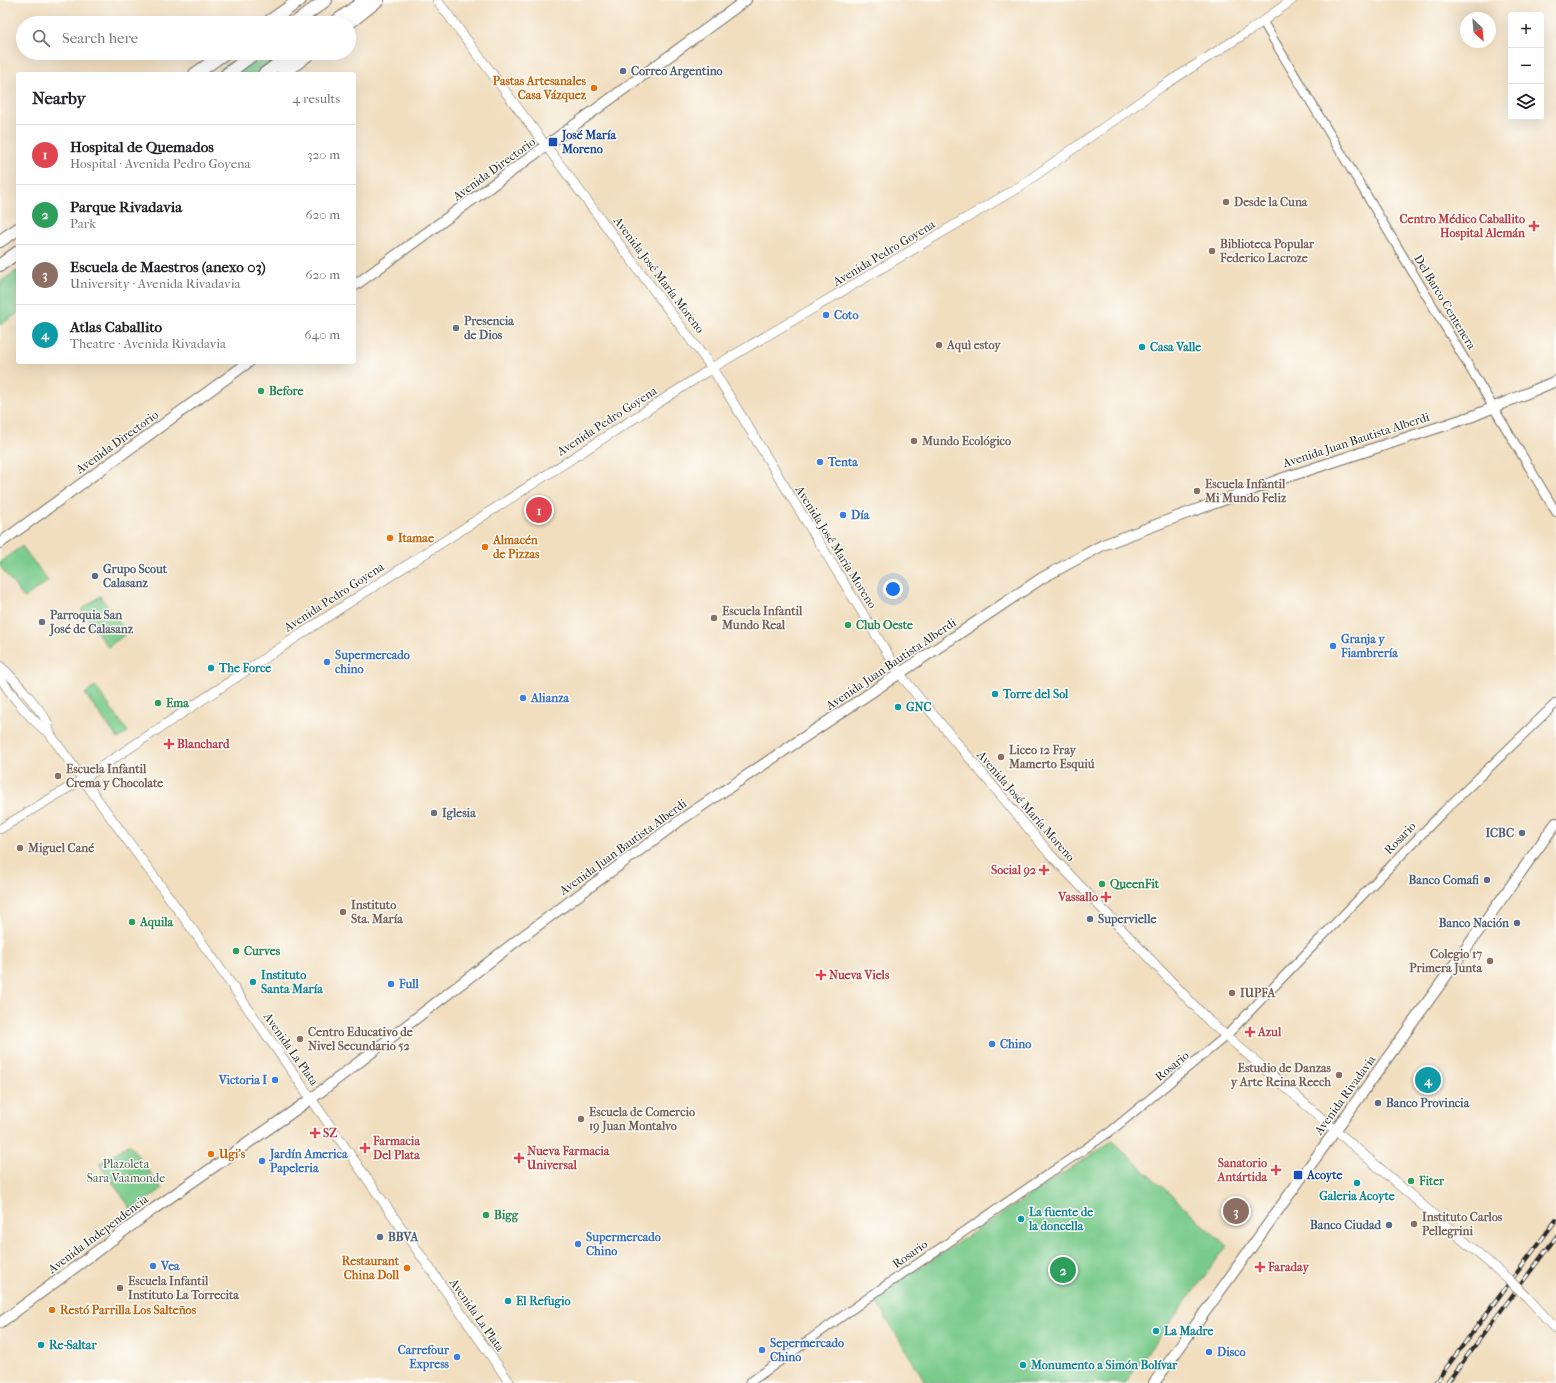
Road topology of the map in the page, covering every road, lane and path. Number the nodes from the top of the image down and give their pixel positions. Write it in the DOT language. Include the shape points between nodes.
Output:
graph roads {
  1 [pos="300,0"];
  2 [pos="326,0"];
  3 [pos="365,0"];
  4 [pos="378,0"];
  5 [pos="437,0"];
  6 [pos="746,0"];
  7 [pos="1292,0"];
  8 [pos="277,16"];
  9 [pos="304,16"];
  10 [pos="343,16"];
  11 [pos="356,17"];
  12 [pos="1263,22"];
  13 [pos="215,60"];
  14 [pos="246,60"];
  15 [pos="283,60"];
  16 [pos="301,60"];
  17 [pos="198,72"];
  18 [pos="230,72"];
  19 [pos="267,72"];
  20 [pos="286,72"];
  21 [pos="546,146"];
  22 [pos="16,230"];
  23 [pos="0,241"];
  24 [pos="16,253"];
  25 [pos="0,265"];
  26 [pos="356,285"];
  27 [pos="246,364"];
  28 [pos="712,368"];
  29 [pos="1556,381"];
  30 [pos="1495,408"];
  31 [pos="1556,512"];
  32 [pos="0,543"];
  33 [pos="0,666"];
  34 [pos="900,674"];
  35 [pos="0,675"];
  36 [pos="13,695"];
  37 [pos="1556,703"];
  38 [pos="42,715"];
  39 [pos="48,732"];
  40 [pos="82,779"];
  41 [pos="1556,823"];
  42 [pos="0,829"];
  43 [pos="1226,1036"];
  44 [pos="311,1099"];
  45 [pos="1335,1131"];
  46 [pos="0,1323"];
  47 [pos="1556,1329"];
  48 [pos="510,1383"];
  49 [pos="749,1383"];
  50 [pos="1154,1383"];
  1 -- 8 [label="highway"];
  2 -- 9 [label="highway"];
  3 -- 10 [label="highway"];
  4 -- 11 [label="highway"];
  5 -- 21 [label="main road, Avenida José María Moreno"];
  6 -- 21 [label="main road, Avenida Directorio"];
  7 -- 12 [label="main road, Avenida Pedro Goyena"];
  12 -- 28 [label="main road, Avenida Pedro Goyena" via="1237,43 1164,91 1151,96 1019,187"];
  12 -- 30 [label="street, Del Barco Centenera"];
  13 -- 17 [label="highway"];
  14 -- 18 [label="highway"];
  15 -- 19 [label="highway"];
  16 -- 20 [label="highway"];
  21 -- 26 [label="main road, Avenida Directorio"];
  21 -- 28 [label="main road, Avenida José María Moreno"];
  22 -- 23 [label="highway"];
  24 -- 25 [label="highway"];
  27 -- 32 [label="main road, Avenida Directorio"];
  28 -- 34 [label="main road, Avenida José María Moreno"];
  28 -- 40 [label="main road, Avenida Pedro Goyena"];
  29 -- 30 [label="main road, Avenida Juan Bautista Alberdi"];
  30 -- 31 [label="street, Del Barco Centenera"];
  30 -- 34 [label="main road, Avenida Juan Bautista Alberdi" via="1263,485 1103,545 1042,578"];
  33 -- 38 [label="main road, Avenida La Plata" via="10,674"];
  34 -- 43 [label="main road, Avenida José María Moreno" via="1049,853"];
  34 -- 44 [label="main road, Avenida Juan Bautista Alberdi" via="676,824 519,939"];
  35 -- 36 [label="main road, Avenida La Plata"];
  36 -- 38 [label="main road" via="21,698 36,716"];
  36 -- 39 [label="main road, Avenida La Plata" via="40,727"];
  37 -- 43 [label="street, Rosario" via="1444,811"];
  38 -- 39 [label="main road, Avenida La Plata" via="47,722"];
  39 -- 40 [label="main road, Avenida La Plata"];
  40 -- 42 [label="main road, Avenida Pedro Goyena"];
  40 -- 44 [label="main road, Avenida La Plata"];
  41 -- 45 [label="main road, Avenida Rivadavia"];
  43 -- 45 [label="main road, Avenida José María Moreno"];
  43 -- 49 [label="street, Rosario" via="1111,1131 879,1290"];
  44 -- 46 [label="main road, Avenida Independencia" via="155,1208"];
  44 -- 48 [label="main road, Avenida La Plata"];
  45 -- 47 [label="main road, Avenida José María Moreno, bridge" via="1508,1279"];
  45 -- 50 [label="main road, Avenida Rivadavia"];
}
